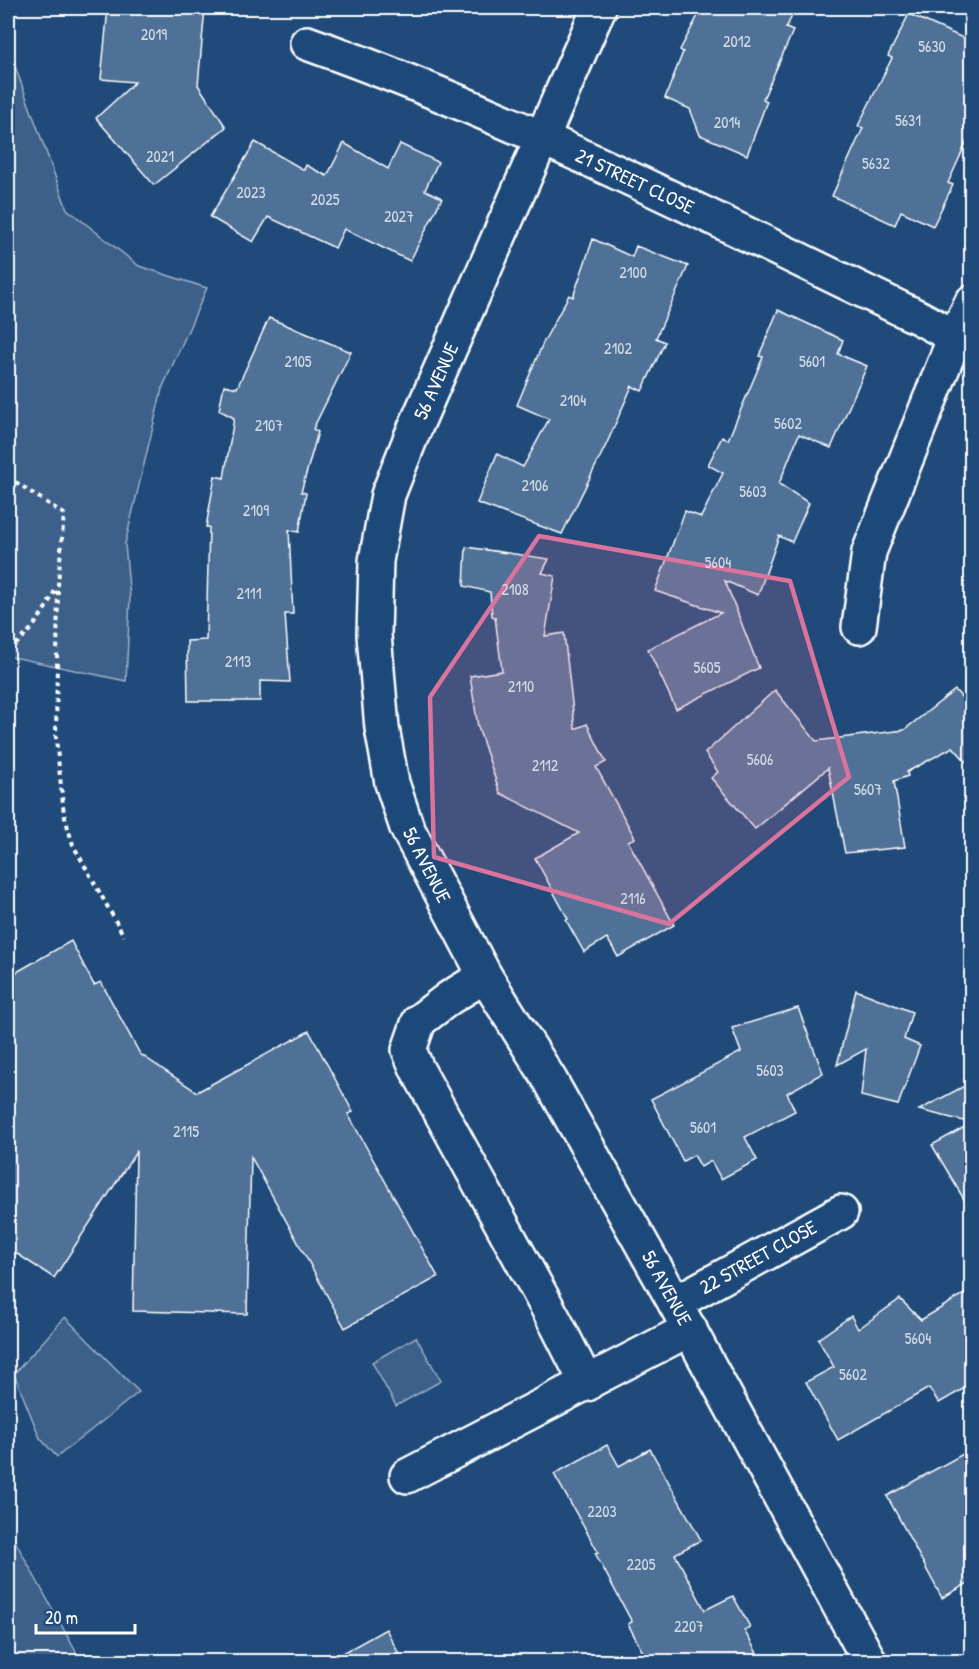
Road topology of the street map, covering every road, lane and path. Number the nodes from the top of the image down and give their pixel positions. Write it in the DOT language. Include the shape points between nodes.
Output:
graph roads {
  1 [pos="599,8"];
  2 [pos="307,43"];
  3 [pos="541,138"];
  4 [pos="972,302"];
  5 [pos="955,337"];
  6 [pos="8,477"];
  7 [pos="58,584"];
  8 [pos="859,627"];
  9 [pos="8,650"];
  10 [pos="124,936"];
  11 [pos="485,976"];
  12 [pos="840,1212"];
  13 [pos="683,1316"];
  14 [pos="587,1384"];
  15 [pos="407,1476"];
  16 [pos="870,1662"];
  1 -- 3 [label="street, 56 AVENUE"];
  2 -- 3 [label="street, 21 STREET CLOSE" via="379,68"];
  3 -- 5 [label="street, 21 STREET CLOSE"];
  3 -- 11 [label="street, 56 AVENUE" via="388,495 376,561 374,635 382,728 392,783 407,828"];
  4 -- 5 [label="street"];
  5 -- 8 [label="street" via="869,552"];
  6 -- 7 [label="path" via="64,514"];
  7 -- 9 [label="path" via="46,610"];
  7 -- 10 [label="path" via="56,739 64,814 73,845"];
  11 -- 13 [label="street, 56 AVENUE" via="550,1080"];
  11 -- 14 [label="street" via="419,1021 409,1050"];
  12 -- 13 [label="street, 22 STREET CLOSE"];
  13 -- 14 [label="street, 22 STREET CLOSE"];
  13 -- 16 [label="street, 56 AVENUE"];
  14 -- 15 [label="street, 22 STREET CLOSE"];
}
